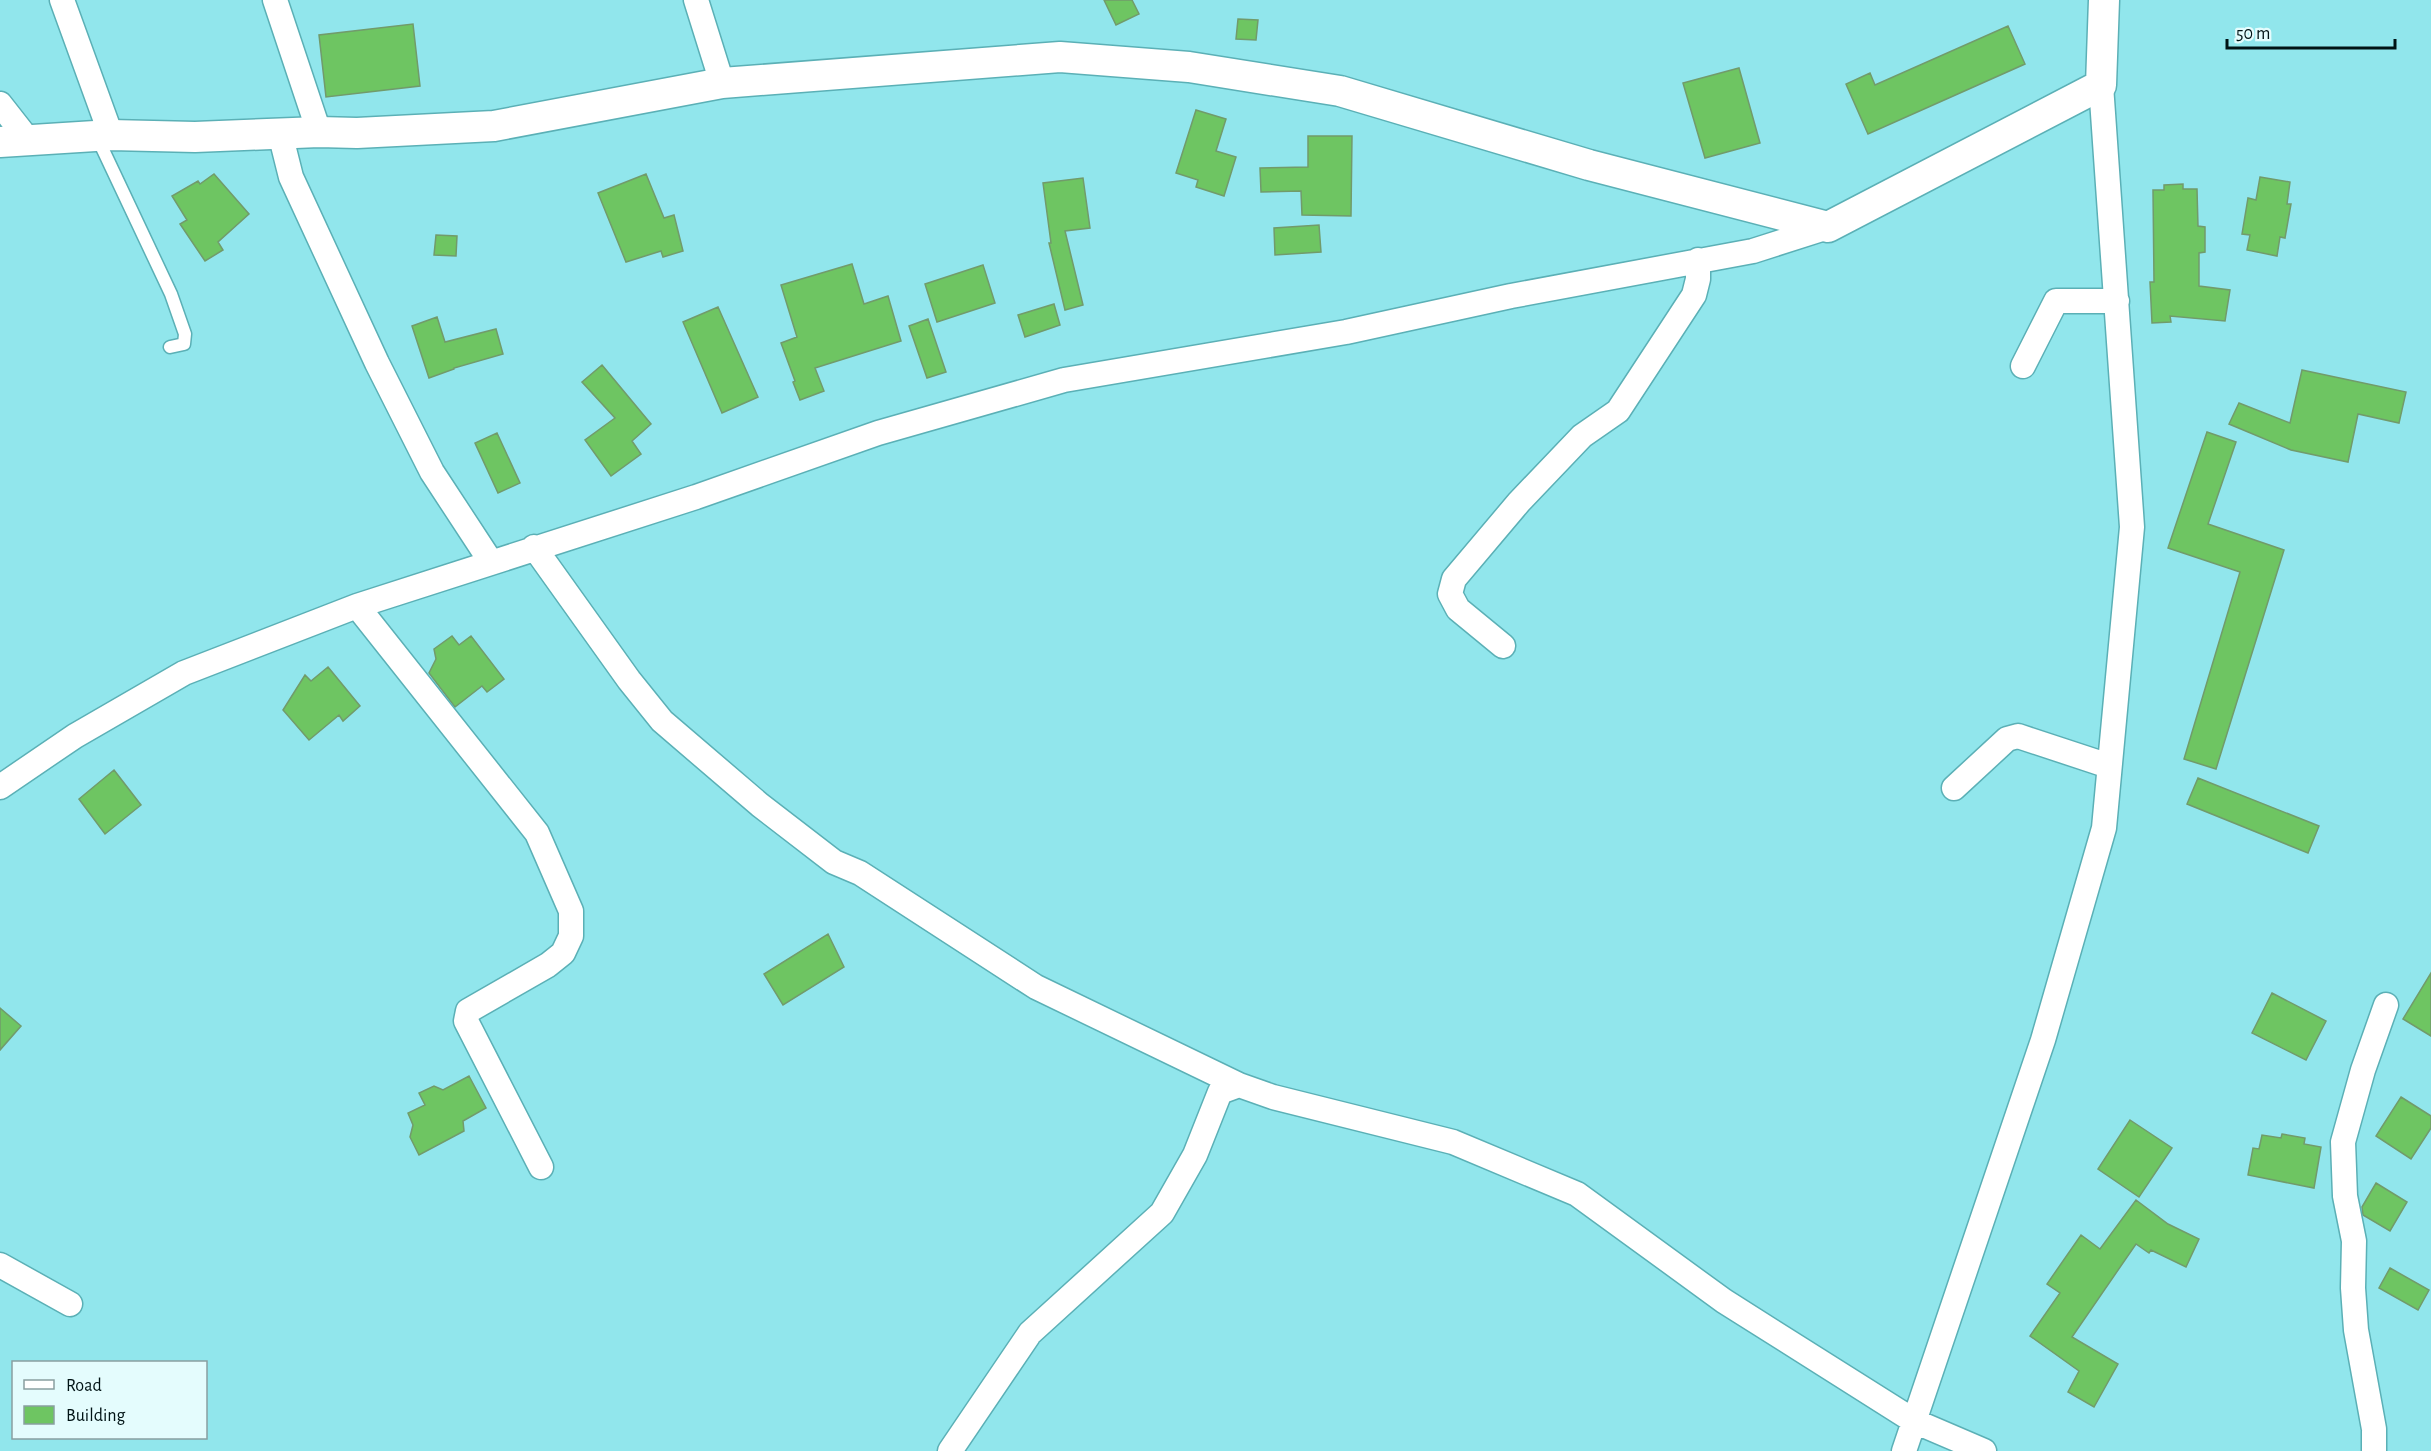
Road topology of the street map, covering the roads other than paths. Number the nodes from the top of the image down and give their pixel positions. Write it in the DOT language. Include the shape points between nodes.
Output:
graph roads {
  1 [pos="62,0"];
  2 [pos="275,0"];
  3 [pos="696,0"];
  4 [pos="2103,0"];
  5 [pos="722,83"];
  6 [pos="2101,85"];
  7 [pos="0,104"];
  8 [pos="319,132"];
  9 [pos="280,133"];
  10 [pos="104,135"];
  11 [pos="14,142"];
  12 [pos="1828,227"];
  13 [pos="1698,260"];
  14 [pos="2116,301"];
  15 [pos="170,347"];
  16 [pos="2023,366"];
  17 [pos="534,547"];
  18 [pos="491,562"];
  19 [pos="357,606"];
  20 [pos="1503,646"];
  21 [pos="2109,766"];
  22 [pos="0,787"];
  23 [pos="1954,788"];
  24 [pos="2386,1005"];
  25 [pos="1239,1085"];
  26 [pos="541,1167"];
  27 [pos="0,1265"];
  28 [pos="70,1304"];
  29 [pos="1914,1421"];
  30 [pos="950,1451"];
  31 [pos="1904,1451"];
  32 [pos="1983,1451"];
  33 [pos="2374,1451"];
  1 -- 10 [label="street"];
  2 -- 8 [label="street"];
  3 -- 5 [label="street"];
  4 -- 6 [label="street"];
  5 -- 8 [label="street" via="494,126"];
  5 -- 12 [label="street" via="1060,57 1189,67 1340,91 1589,165"];
  6 -- 12 [label="street"];
  6 -- 14 [label="street"];
  7 -- 11 [label="street"];
  8 -- 9 [label="street"];
  9 -- 10 [label="street" via="195,137"];
  9 -- 18 [label="street" via="291,177 377,363 432,472"];
  10 -- 11 [label="street"];
  10 -- 15 [label="lane" via="185,334 184,344"];
  12 -- 13 [label="street" via="1753,251"];
  13 -- 17 [label="street" via="1346,332 1064,380 878,434 696,497"];
  13 -- 20 [label="street" via="1694,295 1618,411 1582,436 1454,579 1450,594 1458,609"];
  14 -- 16 [label="street" via="2056,302"];
  14 -- 21 [label="street" via="2132,527"];
  17 -- 18 [label="street"];
  17 -- 25 [label="street" via="662,722 834,862 860,873 1036,987"];
  18 -- 19 [label="street"];
  19 -- 22 [label="street" via="184,673 75,736"];
  19 -- 26 [label="street" via="537,833 571,911 571,936 563,953 468,1011 466,1021"];
  21 -- 23 [label="street" via="2018,736 2007,739"];
  21 -- 29 [label="street" via="2104,828 2043,1040"];
  24 -- 33 [label="street" via="2343,1142 2345,1196 2354,1241 2356,1330 2374,1429"];
  25 -- 29 [label="street" via="1273,1098 1453,1142 1576,1194 1724,1300"];
  25 -- 30 [label="street" via="1220,1092 1194,1155 1162,1213 1030,1333"];
  27 -- 28 [label="street"];
  29 -- 31 [label="street"];
  29 -- 32 [label="street"];
}
